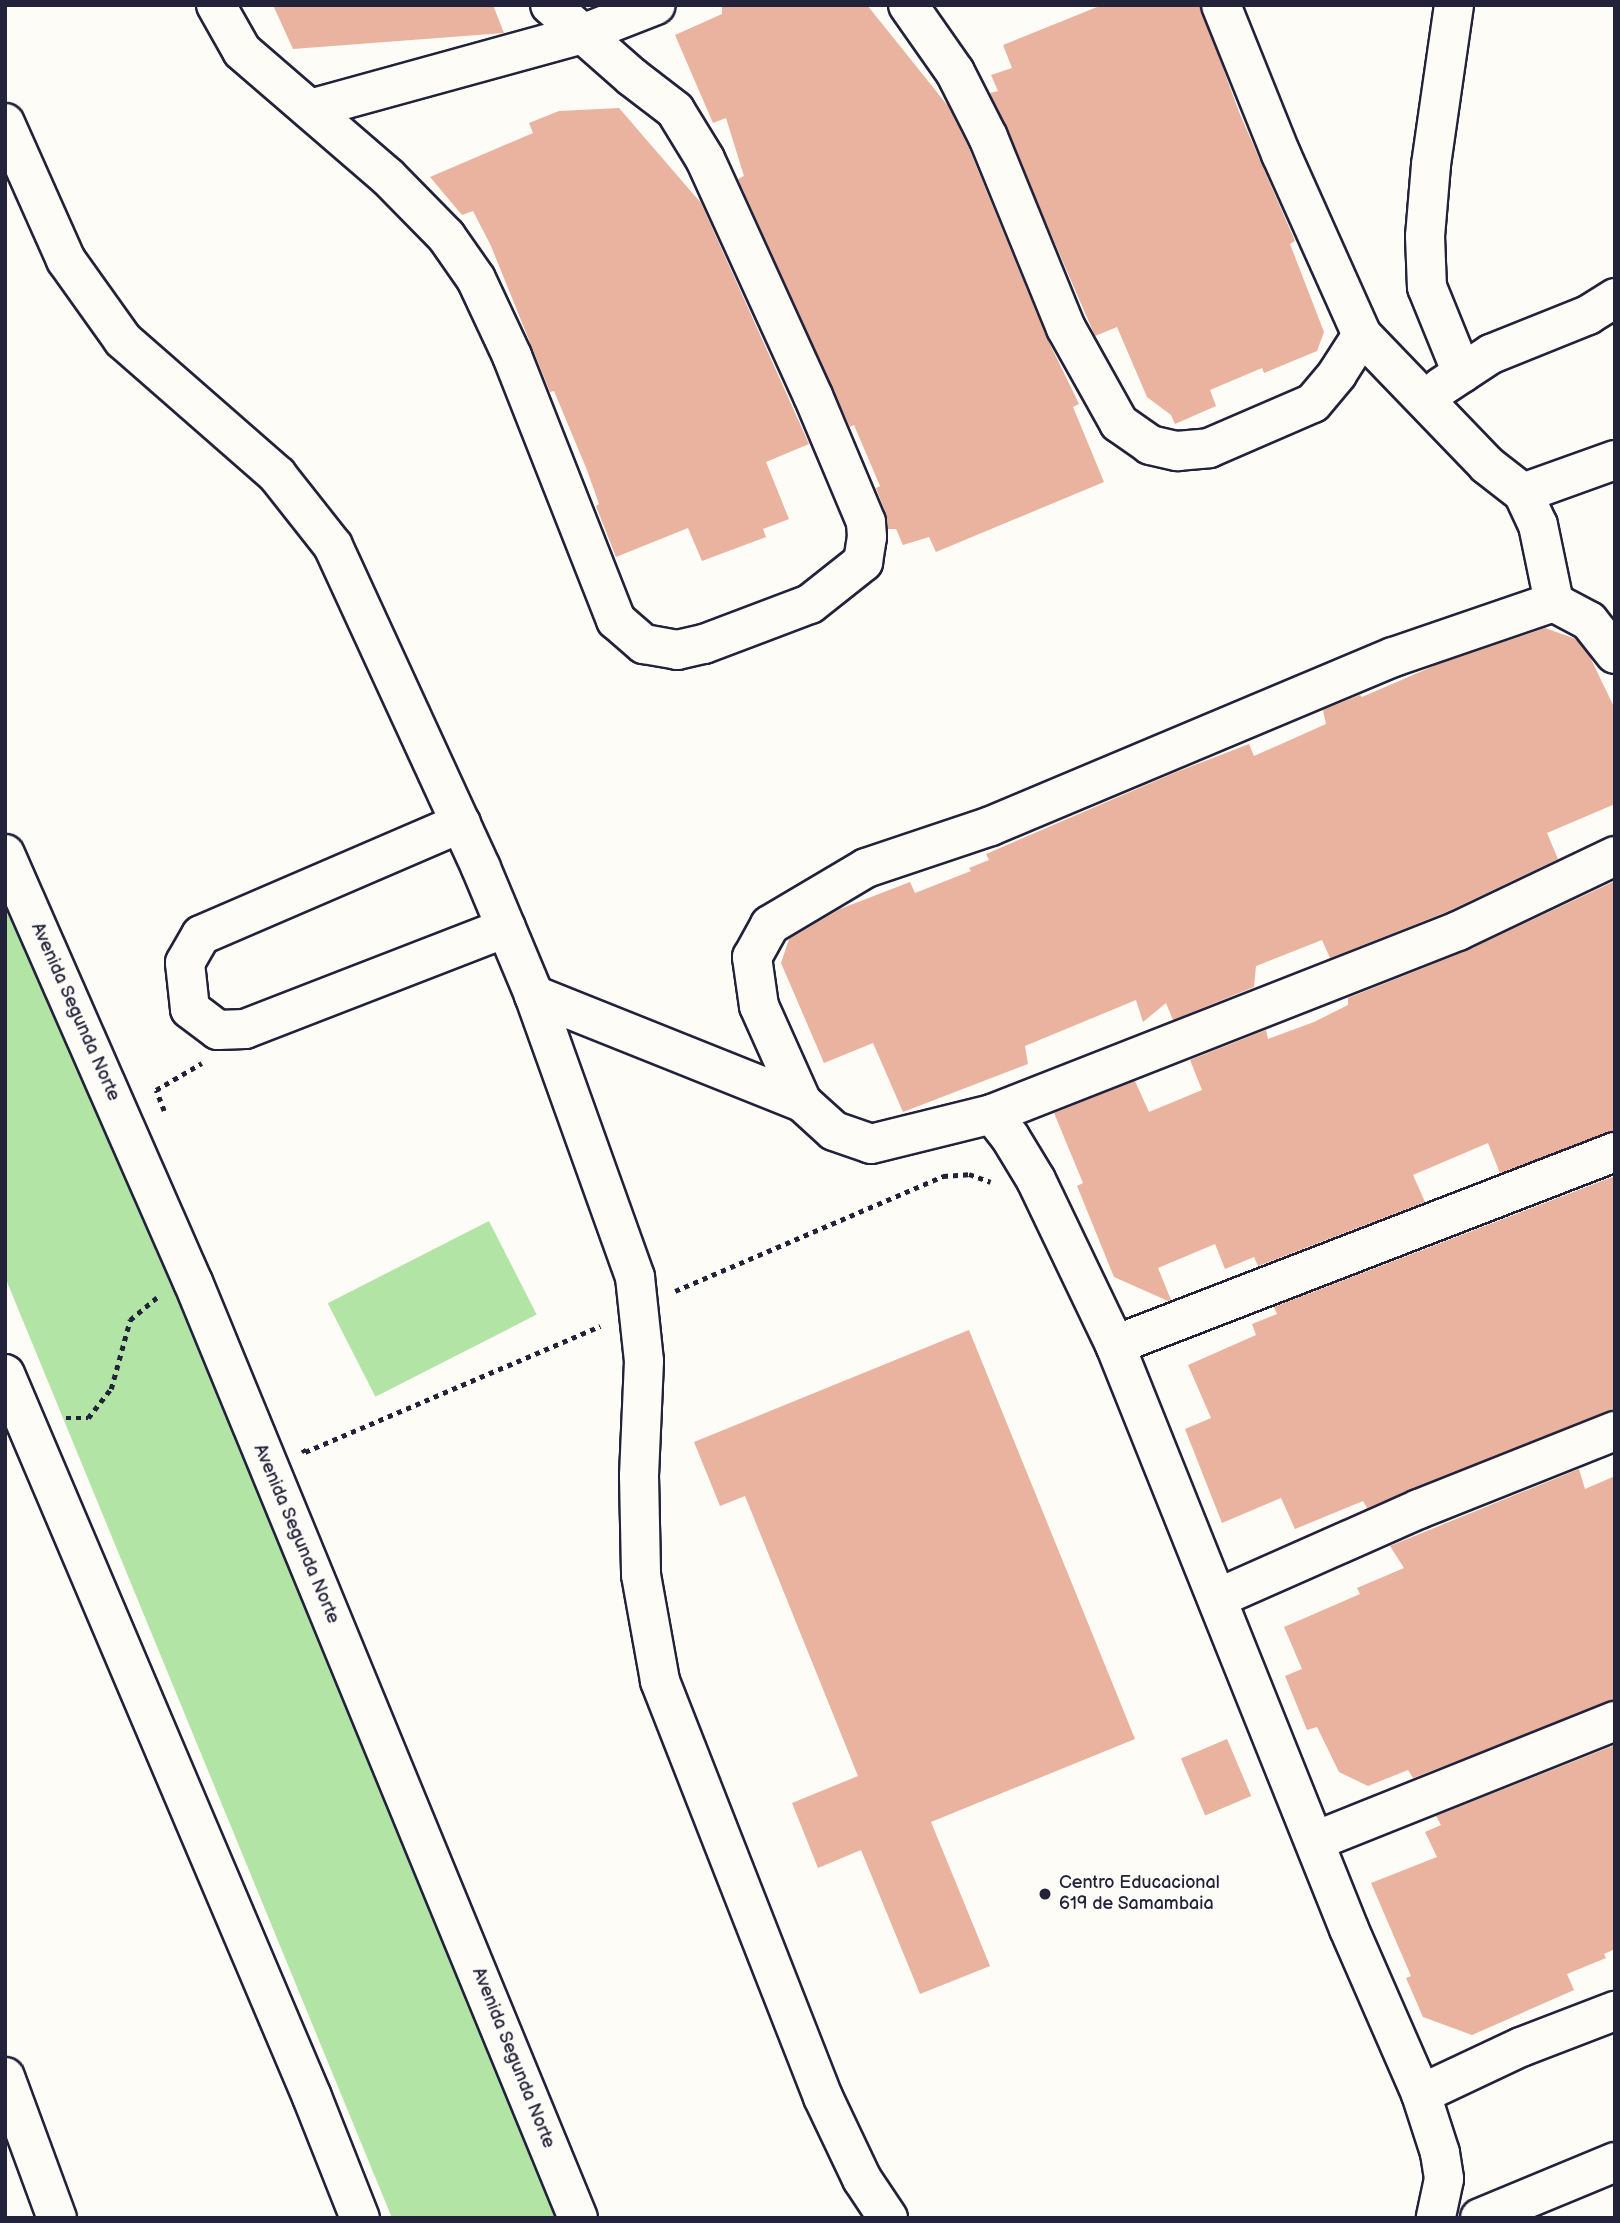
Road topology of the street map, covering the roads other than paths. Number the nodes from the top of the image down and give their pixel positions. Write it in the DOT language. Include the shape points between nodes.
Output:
graph roads {
  1 [pos="216,5"];
  2 [pos="550,5"];
  3 [pos="656,5"];
  4 [pos="908,5"];
  5 [pos="1221,5"];
  6 [pos="1454,5"];
  7 [pos="582,34"];
  8 [pos="310,109"];
  9 [pos="5,123"];
  10 [pos="1615,298"];
  11 [pos="1362,335"];
  12 [pos="1462,373"];
  13 [pos="1424,398"];
  14 [pos="1615,460"];
  15 [pos="1523,494"];
  16 [pos="1555,602"];
  17 [pos="1615,653"];
  18 [pos="461,823"];
  19 [pos="5,854"];
  20 [pos="1615,856"];
  21 [pos="506,928"];
  22 [pos="534,995"];
  23 [pos="802,1102"];
  24 [pos="992,1114"];
  25 [pos="1615,1152"];
  26 [pos="1115,1345"];
  27 [pos="5,1374"];
  28 [pos="1615,1431"];
  29 [pos="1218,1598"];
  30 [pos="1615,1721"];
  31 [pos="1315,1841"];
  32 [pos="1615,2011"];
  33 [pos="5,2077"];
  34 [pos="1421,2094"];
  35 [pos="1615,2162"];
  36 [pos="57,2218"];
  37 [pos="360,2218"];
  38 [pos="578,2218"];
  39 [pos="888,2218"];
  40 [pos="1436,2218"];
  41 [pos="1480,2218"];
  1 -- 8 [label="street" via="242,51"];
  2 -- 7 [label="street"];
  3 -- 7 [label="street"];
  4 -- 11 [label="street" via="955,72 988,137 1066,328 1119,423 1150,445 1177,451 1209,448 1313,403"];
  5 -- 11 [label="street" via="1281,155"];
  6 -- 12 [label="street" via="1425,236 1427,287"];
  7 -- 8 [label="street"];
  7 -- 8 [label="street" via="675,110 705,159 866,522 863,562 841,582 810,604 704,644 661,649 644,644 616,620 512,356 476,279 425,211"];
  9 -- 18 [label="street" via="66,260 123,340 277,475 333,546"];
  10 -- 12 [label="street" via="1588,315 1491,354"];
  11 -- 13 [label="street"];
  12 -- 13 [label="street"];
  13 -- 15 [label="street" via="1487,466"];
  14 -- 15 [label="street"];
  15 -- 16 [label="street" via="1538,525"];
  16 -- 17 [label="street" via="1589,621"];
  16 -- 23 [label="street" via="1393,657 991,826 866,868 770,925 751,957 759,1006"];
  18 -- 21 [label="street"];
  18 -- 21 [label="street" via="201,936 185,963 190,1009 218,1030 245,1029"];
  19 -- 38 [label="street, Avenida Segunda Norte" via="193,1282"];
  20 -- 24 [label="street" via="1458,931"];
  21 -- 22 [label="street"];
  22 -- 23 [label="street"];
  22 -- 39 [label="street" via="635,1277 644,1361 641,1575 660,1681 823,2097 862,2179"];
  23 -- 24 [label="street" via="834,1130 871,1144"];
  24 -- 26 [label="street" via="1036,1180"];
  25 -- 26 [label="street"];
  26 -- 29 [label="street"];
  27 -- 37 [label="street"];
  28 -- 29 [label="street"];
  29 -- 31 [label="street"];
  30 -- 31 [label="street"];
  31 -- 34 [label="street"];
  32 -- 34 [label="street" via="1521,2047"];
  33 -- 36 [label="street"];
  34 -- 40 [label="street" via="1444,2179"];
  35 -- 41 [label="street"];
}
